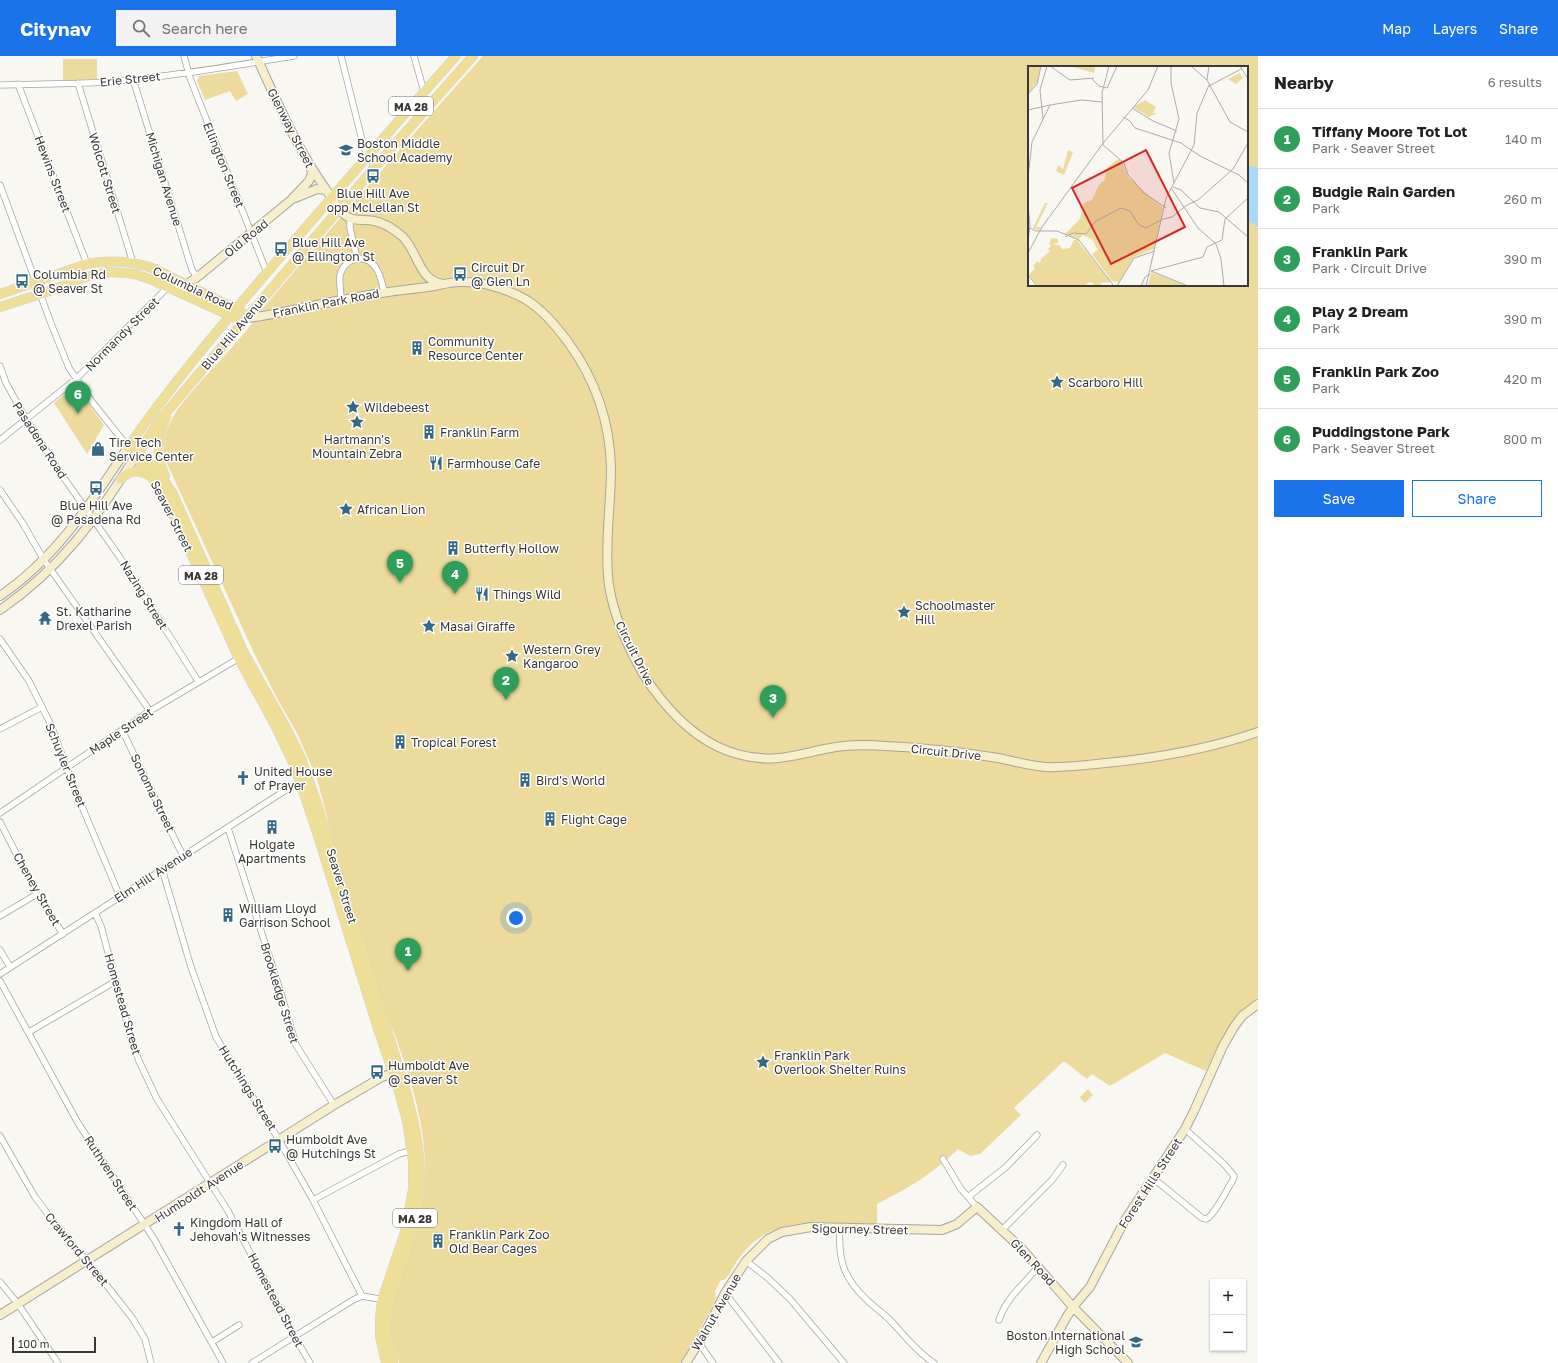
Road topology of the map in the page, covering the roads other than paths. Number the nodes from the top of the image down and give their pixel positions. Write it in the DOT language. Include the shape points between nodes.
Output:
graph roads {
  1 [pos="184,56"];
  2 [pos="294,56"];
  3 [pos="340,56"];
  4 [pos="414,56"];
  5 [pos="456,56"];
  6 [pos="473,56"];
  7 [pos="257,59"];
  8 [pos="188,72"];
  9 [pos="133,79"];
  10 [pos="18,84"];
  11 [pos="78,84"];
  12 [pos="0,85"];
  13 [pos="424,92"];
  14 [pos="367,156"];
  15 [pos="375,167"];
  16 [pos="311,168"];
  17 [pos="0,185"];
  18 [pos="329,194"];
  19 [pos="2,197"];
  20 [pos="291,200"];
  21 [pos="339,209"];
  22 [pos="350,219"];
  23 [pos="251,233"];
  24 [pos="358,258"];
  25 [pos="133,263"];
  26 [pos="87,264"];
  27 [pos="420,264"];
  28 [pos="267,272"];
  29 [pos="199,276"];
  30 [pos="36,282"];
  31 [pos="445,284"];
  32 [pos="186,285"];
  33 [pos="168,287"];
  34 [pos="406,289"];
  35 [pos="384,292"];
  36 [pos="0,294"];
  37 [pos="41,294"];
  38 [pos="341,300"];
  39 [pos="0,306"];
  40 [pos="237,308"];
  41 [pos="231,316"];
  42 [pos="247,318"];
  43 [pos="0,366"];
  44 [pos="76,379"];
  45 [pos="175,402"];
  46 [pos="26,419"];
  47 [pos="0,440"];
  48 [pos="128,447"];
  49 [pos="136,455"];
  50 [pos="152,477"];
  51 [pos="121,479"];
  52 [pos="0,490"];
  53 [pos="173,494"];
  54 [pos="87,510"];
  55 [pos="94,519"];
  56 [pos="44,560"];
  57 [pos="51,569"];
  58 [pos="0,596"];
  59 [pos="1,608"];
  60 [pos="0,639"];
  61 [pos="242,656"];
  62 [pos="198,682"];
  63 [pos="42,707"];
  64 [pos="150,711"];
  65 [pos="0,729"];
  66 [pos="122,730"];
  67 [pos="1258,732"];
  68 [pos="67,768"];
  69 [pos="305,782"];
  70 [pos="0,813"];
  71 [pos="0,822"];
  72 [pos="228,828"];
  73 [pos="183,856"];
  74 [pos="162,869"];
  75 [pos="37,894"];
  76 [pos="120,896"];
  77 [pos="95,913"];
  78 [pos="0,916"];
  79 [pos="63,934"];
  80 [pos="0,950"];
  81 [pos="10,967"];
  82 [pos="0,974"];
  83 [pos="0,981"];
  84 [pos="116,981"];
  85 [pos="1258,1004"];
  86 [pos="29,1032"];
  87 [pos="396,1072"];
  88 [pos="334,1106"];
  89 [pos="1185,1129"];
  90 [pos="1037,1135"];
  91 [pos="0,1136"];
  92 [pos="279,1140"];
  93 [pos="415,1150"];
  94 [pos="943,1159"];
  95 [pos="1064,1165"];
  96 [pos="1153,1178"];
  97 [pos="211,1183"];
  98 [pos="968,1197"];
  99 [pos="312,1200"];
  100 [pos="977,1207"];
  101 [pos="145,1225"];
  102 [pos="840,1228"];
  103 [pos="1002,1230"];
  104 [pos="746,1261"];
  105 [pos="86,1262"];
  106 [pos="1038,1267"];
  107 [pos="0,1282"];
  108 [pos="725,1292"];
  109 [pos="362,1296"];
  110 [pos="386,1300"];
  111 [pos="18,1304"];
  112 [pos="1073,1307"];
  113 [pos="0,1315"];
  114 [pos="999,1320"];
  115 [pos="239,1325"];
  116 [pos="295,1337"];
  117 [pos="212,1342"];
  118 [pos="698,1343"];
  119 [pos="58,1363"];
  120 [pos="151,1363"];
  121 [pos="223,1363"];
  122 [pos="252,1363"];
  123 [pos="310,1363"];
  124 [pos="386,1363"];
  125 [pos="393,1363"];
  126 [pos="686,1363"];
  127 [pos="713,1363"];
  128 [pos="779,1363"];
  129 [pos="844,1363"];
  130 [pos="934,1363"];
  131 [pos="1041,1363"];
  132 [pos="1128,1363"];
  1 -- 8 [label="street, Ellington Street"];
  2 -- 7 [label="street, Erie Street"];
  3 -- 14 [label="street"];
  4 -- 13 [label="street"];
  5 -- 13 [label="main road, Blue Hill Avenue / MA 28"];
  6 -- 15 [label="main road, Blue Hill Avenue / MA 28"];
  7 -- 8 [label="street, Erie Street"];
  7 -- 16 [label="main road, Glenway Street"];
  8 -- 9 [label="street, Erie Street"];
  8 -- 23 [label="street, Ellington Street"];
  9 -- 11 [label="street, Erie Street"];
  9 -- 29 [label="street, Michigan Avenue" via="192,270"];
  10 -- 11 [label="street, Erie Street"];
  10 -- 12 [label="street, Erie Street"];
  10 -- 26 [label="street, Hewins Street"];
  11 -- 25 [label="street, Wolcott Street"];
  13 -- 14 [label="main road, Blue Hill Avenue / MA 28"];
  14 -- 15 [label="street"];
  14 -- 18 [label="main road, Blue Hill Avenue / MA 28"];
  15 -- 21 [label="main road, Blue Hill Avenue / MA 28"];
  16 -- 18 [label="main road, Glenway Street"];
  16 -- 20 [label="main road, Old Road" via="309,181"];
  17 -- 19 [label="street, Seaver Street"];
  18 -- 20 [label="main road, Old Road" via="317,189"];
  18 -- 21 [label="main road, Glenway Street"];
  18 -- 28 [label="main road, Blue Hill Avenue / MA 28"];
  19 -- 30 [label="street, Seaver Street"];
  20 -- 23 [label="main road, Old Road"];
  21 -- 22 [label="main road, Glenway Street"];
  21 -- 42 [label="main road, Blue Hill Avenue / MA 28"];
  22 -- 24 [label="street"];
  22 -- 27 [label="main road" via="374,221 391,228 408,243"];
  23 -- 28 [label="street, Ellington Street"];
  23 -- 29 [label="main road, Old Road"];
  24 -- 35 [label="street" via="374,265 378,270"];
  24 -- 38 [label="street" via="349,261 341,273"];
  25 -- 26 [label="main road, Columbia Road"];
  25 -- 32 [label="main road, Columbia Road" via="155,269"];
  26 -- 30 [label="main road, Columbia Road"];
  27 -- 31 [label="main road" via="431,279"];
  27 -- 34 [label="main road" via="420,281 414,287"];
  28 -- 40 [label="main road, Blue Hill Avenue / MA 28"];
  29 -- 32 [label="main road, Old Road"];
  30 -- 36 [label="main road, Columbia Road"];
  30 -- 37 [label="street, Seaver Street"];
  31 -- 34 [label="main road, Circuit Drive"];
  31 -- 67 [label="main road, Circuit Drive" via="465,281 484,284 527,300 560,331 588,374 600,402 610,446 608,578 616,616 656,694 674,716 708,742 736,754 758,759 801,756 850,745 934,749 1040,767 1065,768 1164,756 1212,746"];
  32 -- 40 [label="main road, Columbia Road"];
  33 -- 37 [label="main road, Columbia Road" via="135,274 109,272 89,276"];
  33 -- 41 [label="main road, Columbia Road"];
  33 -- 44 [label="street, Normandy Street"];
  34 -- 35 [label="main road, Franklin Park Road"];
  35 -- 38 [label="main road, Franklin Park Road"];
  37 -- 39 [label="main road, Columbia Road"];
  37 -- 44 [label="street, Seaver Street" via="62,353"];
  38 -- 42 [label="main road, Franklin Park Road"];
  40 -- 41 [label="main road, Blue Hill Avenue / MA 28"];
  40 -- 42 [label="main road, Columbia Road"];
  41 -- 42 [label="main road, Columbia Road"];
  41 -- 48 [label="main road, Blue Hill Avenue / MA 28" via="162,400"];
  42 -- 45 [label="main road, Blue Hill Avenue / MA 28"];
  43 -- 46 [label="street, Pasadena Road" via="6,383"];
  44 -- 46 [label="street, Normandy Street"];
  44 -- 48 [label="street, Seaver Street"];
  45 -- 49 [label="main road, Blue Hill Avenue"];
  45 -- 53 [label="main road, MA 28" via="163,425 158,449 160,463"];
  46 -- 47 [label="street, Normandy Street"];
  46 -- 54 [label="street, Pasadena Road"];
  48 -- 49 [label="main road, Seaver Street / MA 28"];
  48 -- 54 [label="main road, Blue Hill Avenue"];
  49 -- 50 [label="main road, Seaver Street / MA 28"];
  49 -- 51 [label="main road, Blue Hill Avenue"];
  49 -- 53 [label="main road, Seaver Street" via="153,466"];
  50 -- 51 [label="main road" via="141,471 134,471"];
  50 -- 61 [label="main road, Seaver Street / MA 28" via="174,515"];
  51 -- 55 [label="main road, Blue Hill Avenue"];
  52 -- 56 [label="street"];
  53 -- 61 [label="main road, Seaver Street / MA 28"];
  54 -- 55 [label="street, Nazing Street"];
  54 -- 56 [label="main road, Blue Hill Avenue"];
  55 -- 57 [label="main road, Blue Hill Avenue"];
  55 -- 62 [label="street, Nazing Street"];
  56 -- 57 [label="street"];
  56 -- 58 [label="main road, Blue Hill Avenue"];
  57 -- 59 [label="main road, Blue Hill Avenue" via="36,584"];
  57 -- 64 [label="street"];
  60 -- 63 [label="street, Schuyler Street" via="29,680"];
  61 -- 62 [label="street, Maple Street"];
  61 -- 69 [label="main road, Seaver Street / MA 28"];
  62 -- 64 [label="street, Maple Street"];
  63 -- 65 [label="street"];
  63 -- 68 [label="street, Schuyler Street"];
  64 -- 66 [label="street, Maple Street"];
  66 -- 68 [label="street, Maple Street"];
  66 -- 73 [label="street, Sonoma Street"];
  68 -- 70 [label="street, Maple Street"];
  68 -- 76 [label="street, Schuyler Street"];
  69 -- 72 [label="street, Elm Hill Avenue" via="289,788"];
  69 -- 87 [label="main road, Seaver Street / MA 28"];
  71 -- 75 [label="street, Cheney Street"];
  72 -- 73 [label="street, Elm Hill Avenue"];
  72 -- 88 [label="street, Brookledge Street" via="296,1045"];
  73 -- 74 [label="street, Elm Hill Avenue"];
  74 -- 76 [label="street, Elm Hill Avenue"];
  74 -- 92 [label="street, Hutchings Street" via="191,967 216,1037"];
  75 -- 78 [label="street"];
  75 -- 79 [label="street, Cheney Street"];
  76 -- 77 [label="street, Elm Hill Avenue"];
  77 -- 79 [label="street, Elm Hill Avenue"];
  77 -- 84 [label="street, Homestead Street"];
  79 -- 81 [label="street, Elm Hill Avenue"];
  80 -- 81 [label="street"];
  81 -- 82 [label="street, Elm Hill Avenue"];
  83 -- 86 [label="street, Ruthven Street"];
  84 -- 86 [label="street"];
  84 -- 97 [label="street, Homestead Street" via="130,1035 148,1081 159,1103"];
  85 -- 89 [label="main road, Forest Hills Street" via="1242,1016 1234,1027"];
  86 -- 101 [label="street, Ruthven Street" via="78,1123"];
  87 -- 88 [label="main road, Humboldt Avenue" via="379,1078"];
  87 -- 93 [label="main road, Seaver Street / MA 28" via="412,1115"];
  88 -- 92 [label="main road, Humboldt Avenue"];
  89 -- 96 [label="main road, Forest Hills Street"];
  89 -- 96 [label="street" via="1234,1176 1208,1219 1202,1218"];
  90 -- 98 [label="street" via="1006,1167"];
  91 -- 105 [label="street, Crawford Street" via="35,1197"];
  92 -- 97 [label="main road, Humboldt Avenue"];
  92 -- 99 [label="street, Hutchings Street"];
  93 -- 99 [label="street" via="398,1154"];
  93 -- 110 [label="main road, Seaver Street / MA 28" via="420,1172 418,1203 408,1244"];
  94 -- 98 [label="street, Glen Road"];
  95 -- 103 [label="street"];
  96 -- 112 [label="main road, Forest Hills Street" via="1125,1220 1090,1287"];
  97 -- 101 [label="main road, Humboldt Avenue"];
  97 -- 116 [label="street, Homestead Street"];
  98 -- 100 [label="street, Glen Road"];
  99 -- 109 [label="street, Hutchings Street"];
  100 -- 102 [label="main road, Sigourney Street" via="957,1224 942,1230"];
  100 -- 103 [label="main road, Glen Road"];
  101 -- 105 [label="main road, Humboldt Avenue"];
  101 -- 117 [label="street, Ruthven Street"];
  102 -- 104 [label="main road, Sigourney Street" via="811,1227 782,1232 768,1239"];
  102 -- 130 [label="street" via="840,1259 851,1283"];
  103 -- 106 [label="main road, Glen Road"];
  104 -- 108 [label="main road, Walnut Avenue"];
  104 -- 129 [label="street" via="790,1299"];
  105 -- 111 [label="main road, Humboldt Avenue"];
  105 -- 120 [label="street, Crawford Street" via="137,1324 145,1339"];
  106 -- 112 [label="main road, Glen Road"];
  106 -- 114 [label="street" via="1005,1305"];
  107 -- 111 [label="street"];
  108 -- 118 [label="main road, Walnut Avenue"];
  108 -- 128 [label="street"];
  109 -- 110 [label="street"];
  109 -- 116 [label="street"];
  110 -- 124 [label="main road, Seaver Street / MA 28" via="380,1317 380,1337"];
  110 -- 125 [label="main road, Seaver Street / MA 28" via="386,1336"];
  111 -- 113 [label="main road, Humboldt Avenue"];
  111 -- 119 [label="street"];
  112 -- 131 [label="main road, Forest Hills Street"];
  112 -- 132 [label="main road, Glen Road"];
  115 -- 117 [label="street"];
  116 -- 122 [label="street"];
  116 -- 123 [label="street, Homestead Street"];
  117 -- 121 [label="street, Ruthven Street"];
  118 -- 126 [label="main road, Walnut Avenue"];
  118 -- 127 [label="street"];
}
